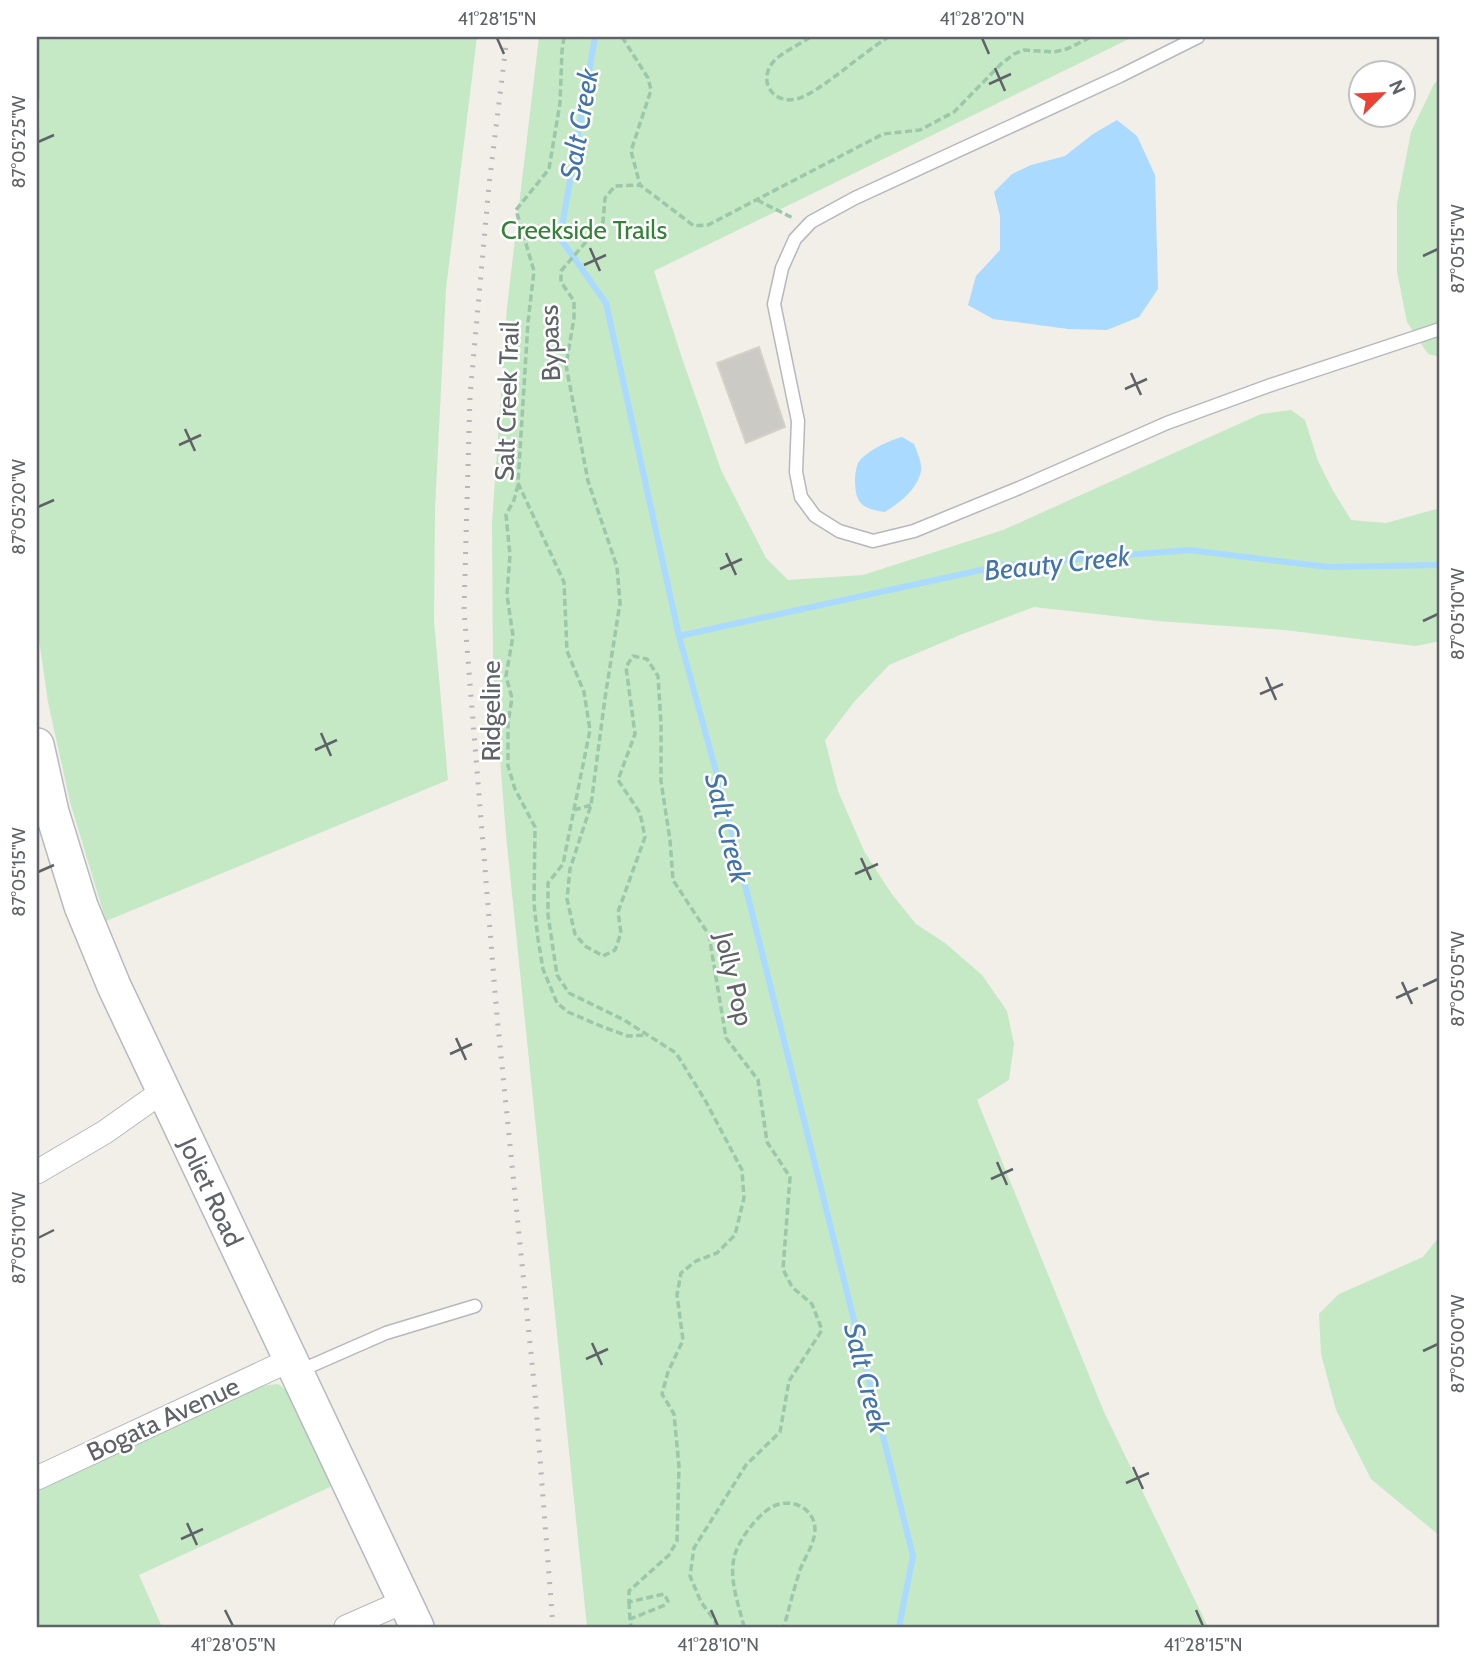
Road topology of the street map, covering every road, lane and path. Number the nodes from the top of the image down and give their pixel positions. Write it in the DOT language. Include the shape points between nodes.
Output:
graph roads {
  1 [pos="564,37"];
  2 [pos="622,37"];
  3 [pos="810,37"];
  4 [pos="888,37"];
  5 [pos="1091,37"];
  6 [pos="1198,37"];
  7 [pos="640,185"];
  8 [pos="757,200"];
  9 [pos="811,222"];
  10 [pos="1440,328"];
  11 [pos="518,483"];
  12 [pos="37,745"];
  13 [pos="591,805"];
  14 [pos="574,810"];
  15 [pos="647,1035"];
  16 [pos="163,1091"];
  17 [pos="37,1172"];
  18 [pos="475,1306"];
  19 [pos="293,1366"];
  20 [pos="37,1478"];
  21 [pos="629,1602"];
  22 [pos="411,1614"];
  23 [pos="630,1619"];
  24 [pos="346,1627"];
  25 [pos="631,1627"];
  26 [pos="716,1627"];
  27 [pos="744,1627"];
  28 [pos="784,1627"];
  1 -- 11 [label="path, Salt Creek Trail" via="550,169 516,210 534,271"];
  2 -- 7 [label="path" via="651,90 631,151"];
  3 -- 4 [label="path" via="770,67 768,84 778,98 795,99 811,92"];
  5 -- 8 [label="path" via="1068,49 1014,54 954,112 920,130 883,134"];
  6 -- 9 [label="lane"];
  7 -- 8 [label="path" via="694,226 708,225"];
  7 -- 13 [label="path, Bypass" via="615,187 605,198 603,222 561,271 561,282 574,301 566,365 588,481 617,568 620,603"];
  8 -- 9 [label="path"];
  9 -- 10 [label="lane" via="795,239 774,304 798,421 796,472 801,497 815,516 839,531 873,541 914,531 1167,424"];
  11 -- 14 [label="path, Salt Creek Trail" via="564,582 567,651 584,692 590,730"];
  11 -- 15 [label="path, Ridgeline" via="506,515 507,595 513,636 506,676 512,698 508,766 535,827 534,904 543,969 557,1003 568,1012 628,1036"];
  12 -- 16 [label="main road, Joliet Road" via="81,906"];
  13 -- 14 [label="path"];
  13 -- 26 [label="path, Jolly Pop" via="570,869 567,900 575,934 603,956 615,950 621,933 618,912 645,837 640,813 618,780 635,734 625,667 633,656 647,659 657,676 673,880 709,935 726,1038 758,1080 767,1142 790,1177 783,1269 792,1287 812,1304 822,1329 789,1381 780,1432 746,1465 694,1548 690,1576"];
  14 -- 15 [label="path" via="563,864 548,883 557,975 569,993"];
  15 -- 21 [label="path" via="676,1053 705,1100 742,1170 744,1198 735,1235 717,1253 681,1273 677,1295 683,1340 662,1394 674,1414 679,1466 677,1541 669,1555 629,1591"];
  16 -- 17 [label="street"];
  16 -- 19 [label="main road, Joliet Road"];
  18 -- 19 [label="lane"];
  19 -- 20 [label="street, Bogata Avenue"];
  19 -- 22 [label="main road, Joliet Road"];
  21 -- 23 [label="path"];
  21 -- 23 [label="path" via="664,1594 668,1601"];
  22 -- 24 [label="street"];
  23 -- 25 [label="path"];
  27 -- 28 [label="path" via="732,1579 734,1556 748,1529 772,1507 790,1503 811,1514 815,1527"];
}
